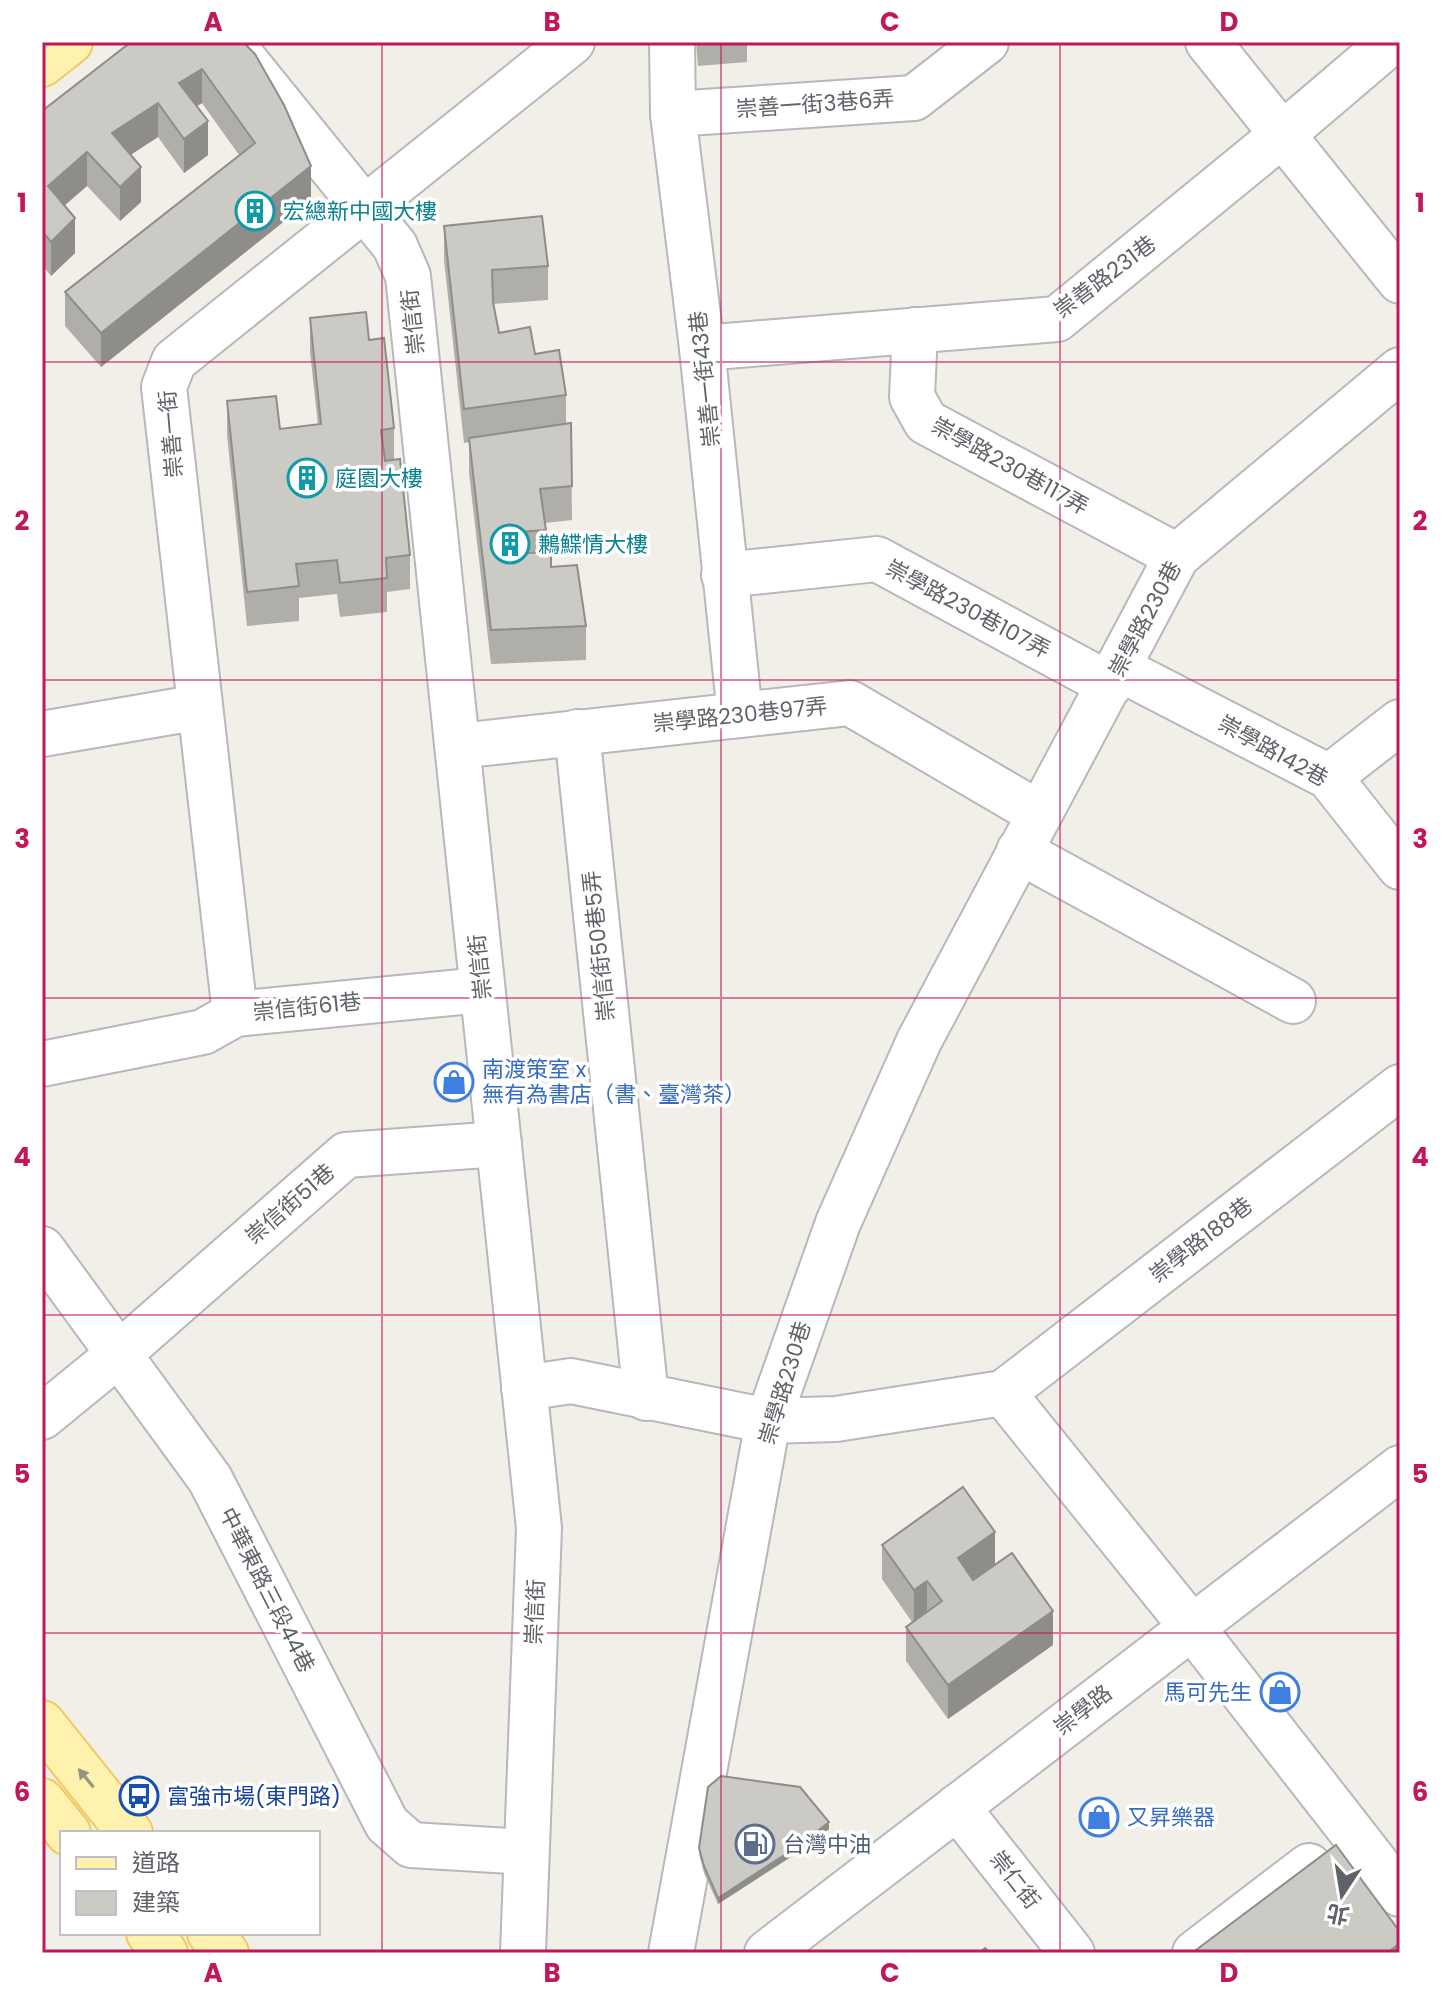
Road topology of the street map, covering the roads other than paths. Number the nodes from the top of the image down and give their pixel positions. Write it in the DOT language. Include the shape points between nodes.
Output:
graph roads {
  1 [pos="70,42"];
  2 [pos="230,42"];
  3 [pos="572,42"];
  4 [pos="672,42"];
  5 [pos="986,42"];
  6 [pos="1208,42"];
  7 [pos="1391,42"];
  8 [pos="42,64"];
  9 [pos="673,114"];
  10 [pos="1283,134"];
  11 [pos="364,207"];
  12 [pos="1400,281"];
  13 [pos="915,330"];
  14 [pos="702,348"];
  15 [pos="1400,370"];
  16 [pos="1177,556"];
  17 [pos="724,575"];
  18 [pos="1114,677"];
  19 [pos="200,707"];
  20 [pos="740,715"];
  21 [pos="1400,722"];
  22 [pos="577,732"];
  23 [pos="42,734"];
  24 [pos="459,746"];
  25 [pos="1329,777"];
  26 [pos="1040,814"];
  27 [pos="1019,851"];
  28 [pos="1400,867"];
  29 [pos="482,990"];
  30 [pos="1293,1001"];
  31 [pos="235,1014"];
  32 [pos="42,1064"];
  33 [pos="1400,1087"];
  34 [pos="499,1144"];
  35 [pos="42,1249"];
  36 [pos="119,1354"];
  37 [pos="524,1388"];
  38 [pos="1003,1393"];
  39 [pos="646,1398"];
  40 [pos="42,1417"];
  41 [pos="768,1421"];
  42 [pos="1398,1474"];
  43 [pos="1191,1626"];
  44 [pos="42,1723"];
  45 [pos="42,1801"];
  46 [pos="957,1807"];
  47 [pos="66,1831"];
  48 [pos="128,1831"];
  49 [pos="525,1852"];
  50 [pos="1309,1866"];
  51 [pos="1400,1894"];
  52 [pos="151,1935"];
  53 [pos="212,1935"];
  54 [pos="165,1953"];
  55 [pos="226,1953"];
  56 [pos="523,1953"];
  57 [pos="671,1953"];
  58 [pos="767,1953"];
  59 [pos="1072,1953"];
  60 [pos="1195,1953"];
  1 -- 8 [label="main road"];
  2 -- 11 [label="street, 崇信街"];
  3 -- 11 [label="street, 崇善一街"];
  4 -- 9 [label="street, 崇善一街43巷"];
  5 -- 9 [label="street, 崇善一街3巷6弄" via="914,98"];
  6 -- 10 [label="street"];
  7 -- 10 [label="street, 崇善路231巷"];
  9 -- 14 [label="street, 崇善一街43巷"];
  10 -- 12 [label="street"];
  10 -- 13 [label="street, 崇善路231巷" via="1057,319"];
  11 -- 19 [label="street, 崇善一街" via="174,361 164,387"];
  11 -- 24 [label="street, 崇信街" via="395,246 408,276"];
  13 -- 14 [label="street, 崇善路231巷"];
  13 -- 16 [label="street, 崇學路230巷117弄" via="912,397 926,422"];
  14 -- 17 [label="street, 崇善一街43巷"];
  15 -- 16 [label="street, 崇學路230巷"];
  16 -- 18 [label="street, 崇學路230巷"];
  17 -- 18 [label="street, 崇學路230巷107弄" via="877,559"];
  17 -- 20 [label="street, 崇善一街43巷"];
  18 -- 25 [label="street, 崇學路142巷"];
  18 -- 26 [label="street, 崇學路230巷"];
  19 -- 23 [label="street"];
  19 -- 31 [label="street, 崇善一街"];
  20 -- 22 [label="street, 崇學路230巷97弄"];
  20 -- 26 [label="street, 崇學路230巷97弄" via="850,703"];
  21 -- 25 [label="street"];
  22 -- 24 [label="street, 崇學路230巷97弄"];
  22 -- 39 [label="street, 崇信街50巷5弄"];
  24 -- 29 [label="street, 崇信街"];
  25 -- 28 [label="street, 崇學路142巷"];
  26 -- 27 [label="street, 崇學路230巷"];
  27 -- 30 [label="street"];
  27 -- 41 [label="street, 崇學路230巷" via="919,1041 838,1223"];
  29 -- 31 [label="street, 崇信街61巷"];
  29 -- 34 [label="street, 崇信街"];
  31 -- 32 [label="street, 崇信街61巷" via="203,1032"];
  33 -- 38 [label="street, 崇學路188巷"];
  34 -- 36 [label="street, 崇信街51巷" via="346,1155"];
  34 -- 37 [label="street, 崇信街"];
  35 -- 36 [label="street, 中華東路三段44巷"];
  36 -- 40 [label="street, 崇信街51巷"];
  36 -- 49 [label="street, 中華東路三段44巷" via="210,1479 387,1824 411,1845"];
  37 -- 39 [label="street, 崇學路188巷" via="571,1381"];
  37 -- 49 [label="street, 崇信街" via="539,1528"];
  38 -- 41 [label="street, 崇學路188巷" via="836,1419"];
  38 -- 43 [label="street"];
  39 -- 41 [label="street, 崇學路188巷"];
  41 -- 57 [label="street, 崇學路230巷"];
  42 -- 43 [label="street, 崇學路"];
  43 -- 46 [label="street, 崇學路"];
  43 -- 51 [label="street"];
  48 -- 44 [label="main road, one-way"];
  45 -- 47 [label="main road"];
  46 -- 58 [label="street, 崇學路"];
  46 -- 59 [label="street, 崇仁街"];
  49 -- 56 [label="street, 崇信街"];
  50 -- 60 [label="street"];
  52 -- 54 [label="main road"];
  53 -- 55 [label="main road"];
}
